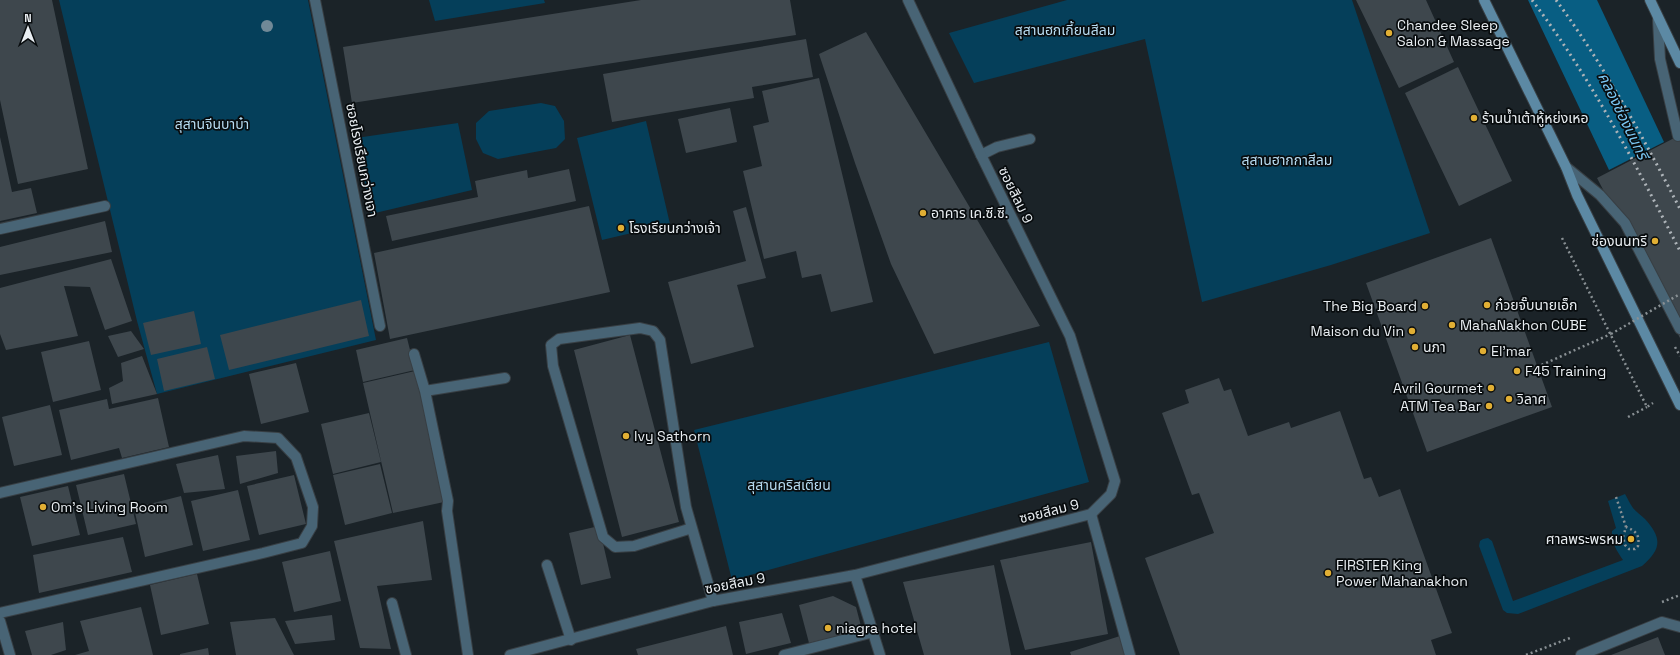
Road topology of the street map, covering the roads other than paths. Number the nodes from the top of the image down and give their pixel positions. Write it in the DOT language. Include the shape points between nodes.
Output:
graph roads {
  1 [pos="315,0"];
  2 [pos="908,0"];
  3 [pos="1484,0"];
  4 [pos="1650,0"];
  5 [pos="1658,20"];
  6 [pos="1680,63"];
  7 [pos="1678,136"];
  8 [pos="1030,139"];
  9 [pos="981,155"];
  10 [pos="1566,167"];
  11 [pos="105,206"];
  12 [pos="0,229"];
  13 [pos="380,326"];
  14 [pos="1680,329"];
  15 [pos="414,354"];
  16 [pos="505,378"];
  17 [pos="425,391"];
  18 [pos="1680,405"];
  19 [pos="0,493"];
  20 [pos="1091,514"];
  21 [pos="692,528"];
  22 [pos="547,564"];
  23 [pos="855,575"];
  24 [pos="712,601"];
  25 [pos="392,603"];
  26 [pos="0,613"];
  27 [pos="0,621"];
  28 [pos="1678,625"];
  29 [pos="874,632"];
  30 [pos="571,640"];
  31 [pos="10,655"];
  32 [pos="406,655"];
  33 [pos="468,655"];
  34 [pos="510,655"];
  35 [pos="784,655"];
  36 [pos="880,655"];
  37 [pos="1130,655"];
  38 [pos="1580,655"];
  1 -- 13 [label="street, ซอยโรงเรียนกว่างเจา"];
  2 -- 9 [label="street, ซอยสีลม 9"];
  3 -- 10 [label="main road"];
  4 -- 5 [label="main road"];
  5 -- 6 [label="main road"];
  5 -- 7 [label="street" via="1660,60"];
  8 -- 9 [label="street" via="997,147"];
  9 -- 20 [label="street, ซอยสีลม 9" via="1070,336 1106,451 1115,482 1111,494"];
  10 -- 14 [label="street" via="1600,195 1625,223"];
  10 -- 18 [label="main road" via="1577,195"];
  11 -- 12 [label="street"];
  15 -- 17 [label="street"];
  16 -- 17 [label="street"];
  17 -- 33 [label="street" via="448,501 447,511"];
  19 -- 26 [label="street" via="244,436 278,438 296,457 313,507 312,526 302,543"];
  20 -- 23 [label="street, ซอยสีลม 9"];
  20 -- 37 [label="street"];
  21 -- 21 [label="street" via="686,507 660,340 653,331 640,328 559,339 551,345 553,366 603,537 615,547 634,546"];
  21 -- 24 [label="street"];
  22 -- 30 [label="street"];
  23 -- 24 [label="street, ซอยสีลม 9"];
  23 -- 29 [label="street"];
  24 -- 30 [label="street, ซอยสีลม 9"];
  25 -- 32 [label="street"];
  27 -- 31 [label="street"];
  28 -- 38 [label="street" via="1662,622"];
  29 -- 35 [label="street"];
  29 -- 36 [label="street"];
  30 -- 34 [label="street, ซอยสีลม 9"];
}
